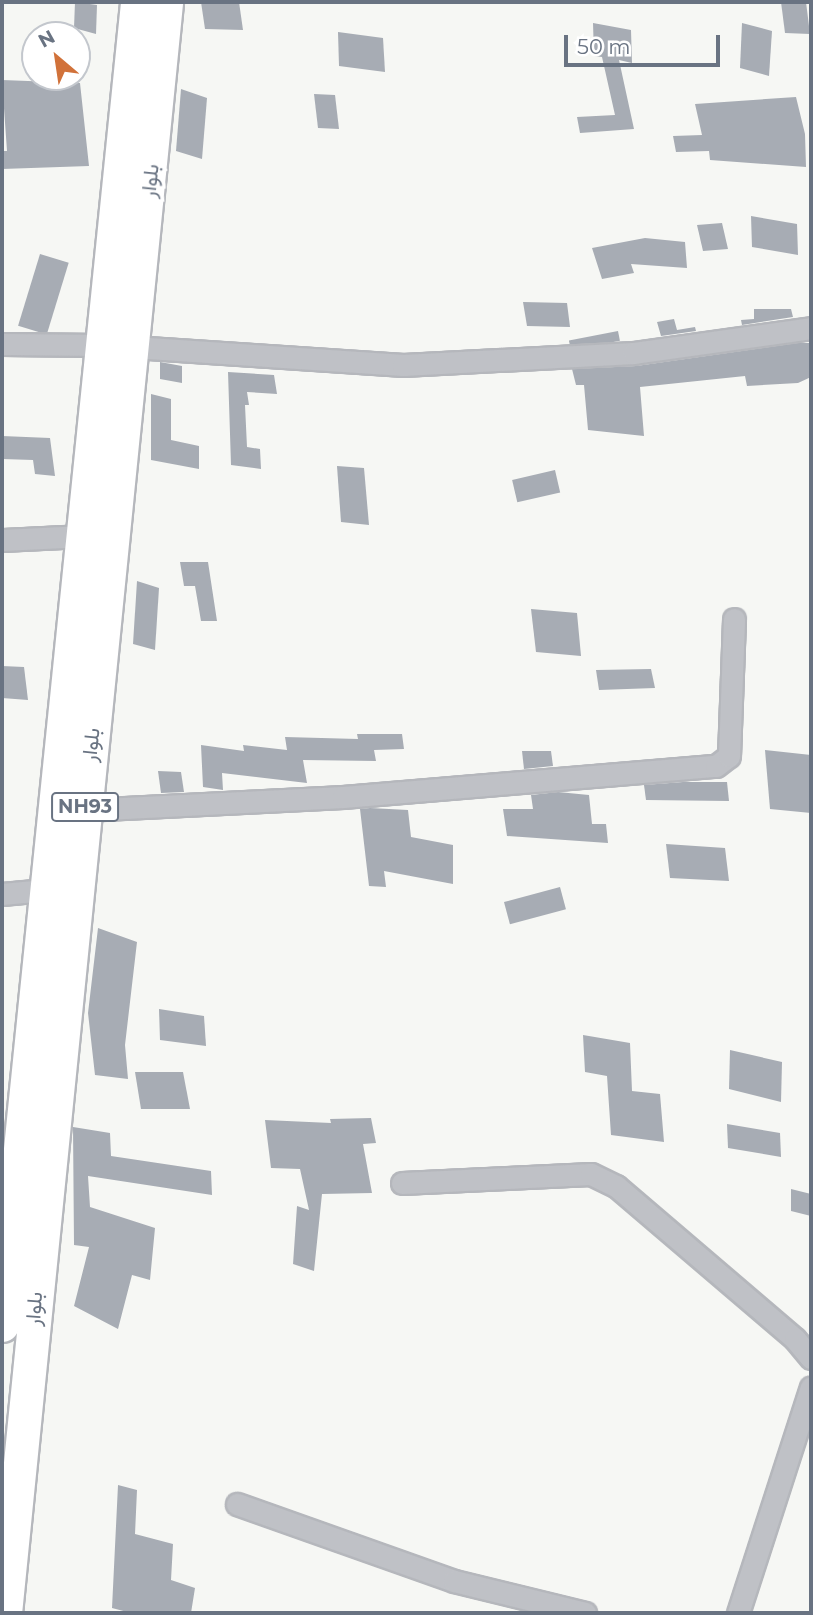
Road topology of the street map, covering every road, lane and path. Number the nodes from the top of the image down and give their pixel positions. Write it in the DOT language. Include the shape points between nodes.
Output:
graph roads {
  1 [pos="137,2"];
  2 [pos="166,2"];
  3 [pos="811,328"];
  4 [pos="2,344"];
  5 [pos="118,347"];
  6 [pos="83,536"];
  7 [pos="2,540"];
  8 [pos="734,618"];
  9 [pos="85,810"];
  10 [pos="45,890"];
  11 [pos="2,894"];
  12 [pos="401,1183"];
  13 [pos="2,1325"];
  14 [pos="811,1358"];
  15 [pos="811,1387"];
  16 [pos="237,1504"];
  17 [pos="4,1600"];
  18 [pos="585,1613"];
  19 [pos="738,1613"];
  1 -- 5 [label="main road, بلوار / NH93"];
  2 -- 5 [label="main road, بلوار / NH93"];
  3 -- 5 [label="street" via="634,353 403,365"];
  4 -- 5 [label="street"];
  5 -- 6 [label="main road, بلوار / NH93"];
  5 -- 9 [label="main road, بلوار / NH93"];
  6 -- 7 [label="street"];
  6 -- 10 [label="main road, بلوار / NH93"];
  8 -- 9 [label="street" via="729,756 716,766 344,797"];
  9 -- 17 [label="main road, بلوار / NH93"];
  10 -- 11 [label="street"];
  10 -- 13 [label="main road, بلوار / NH93"];
  12 -- 14 [label="street" via="591,1174 616,1186 795,1339"];
  15 -- 19 [label="street"];
  16 -- 18 [label="street" via="454,1581"];
}
